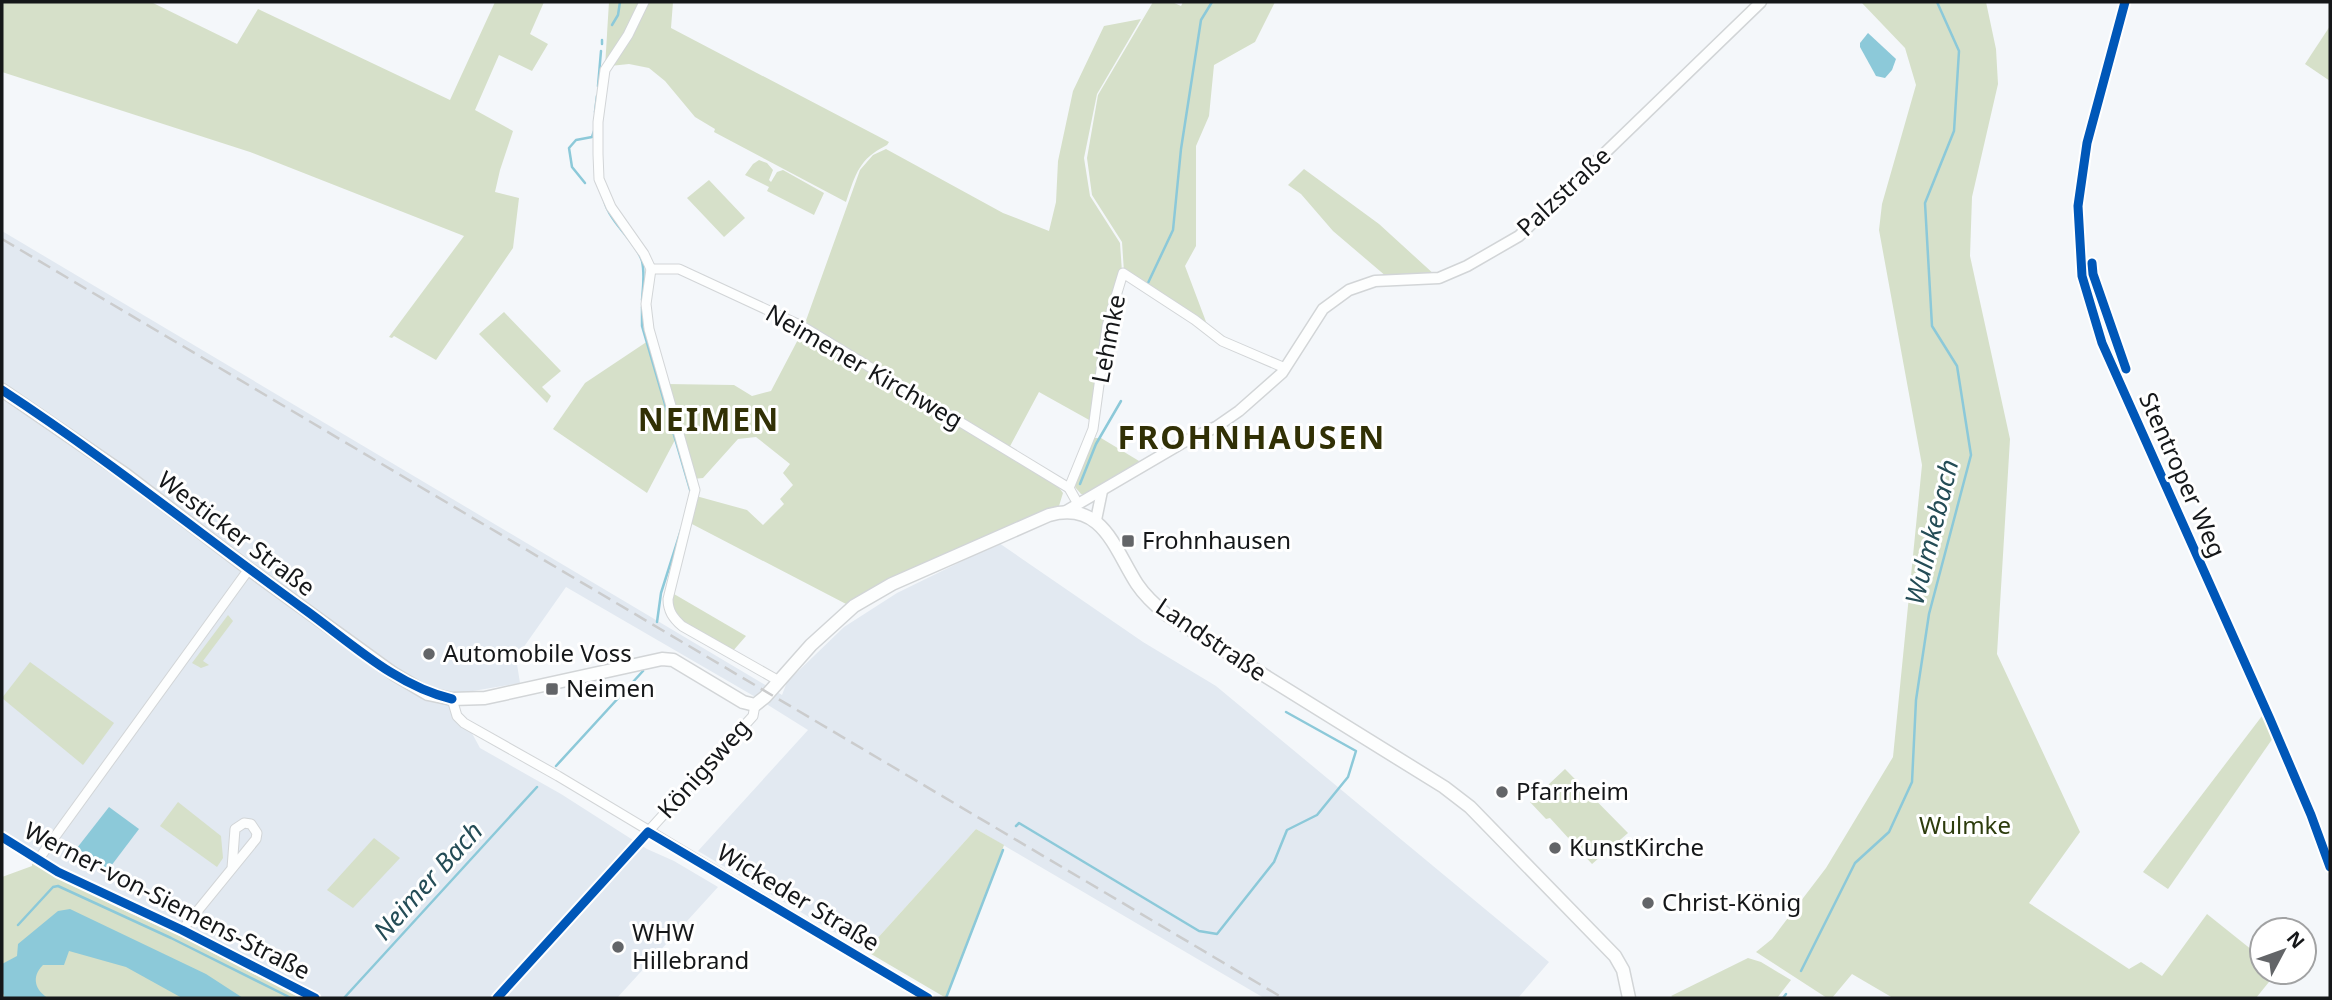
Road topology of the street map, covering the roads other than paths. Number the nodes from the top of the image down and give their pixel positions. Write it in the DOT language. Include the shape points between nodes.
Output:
graph roads {
  1 [pos="644,2"];
  2 [pos="1761,2"];
  3 [pos="2125,2"];
  4 [pos="651,270"];
  5 [pos="1284,368"];
  6 [pos="2,390"];
  7 [pos="1069,488"];
  8 [pos="1102,491"];
  9 [pos="1078,504"];
  10 [pos="1066,511"];
  11 [pos="1096,520"];
  12 [pos="249,569"];
  13 [pos="779,681"];
  14 [pos="452,699"];
  15 [pos="760,701"];
  16 [pos="648,832"];
  17 [pos="2,837"];
  18 [pos="38,860"];
  19 [pos="2330,867"];
  20 [pos="232,868"];
  21 [pos="182,930"];
  22 [pos="315,998"];
  23 [pos="497,998"];
  24 [pos="928,998"];
  25 [pos="1629,998"];
  1 -- 4 [label="street" via="605,70 597,155 599,179 611,207"];
  2 -- 5 [label="street, Palzstraße" via="1519,236 1439,278 1375,281 1349,290 1324,309"];
  3 -- 19 [label="street, Stentroper Weg" via="2087,143 2078,206 2082,276 2102,343 2270,719"];
  4 -- 7 [label="street, Neimener Kirchweg" via="679,269 803,326"];
  4 -- 13 [label="street" via="646,304 649,329 695,490 668,607 682,625"];
  5 -- 7 [label="street, Lehmke" via="1222,341 1123,273 1107,326 1093,429"];
  5 -- 8 [label="street, Palzstraße" via="1261,393 1216,427"];
  6 -- 12 [label="main road, Westicker Straße" via="126,475"];
  7 -- 9 [label="street"];
  8 -- 9 [label="street, Palzstraße"];
  8 -- 11 [label="street"];
  9 -- 10 [label="street, Palzstraße"];
  10 -- 11 [label="main road"];
  10 -- 13 [label="main road" via="911,575 862,601 826,630"];
  11 -- 25 [label="main road, Landstraße" via="1145,594 1167,615 1470,807 1615,956"];
  12 -- 14 [label="main road, Westicker Straße" via="405,681 428,694"];
  12 -- 18 [label="street"];
  13 -- 15 [label="main road"];
  14 -- 15 [label="main road, Westicker Straße" via="485,698 662,659 673,660 743,702"];
  14 -- 16 [label="street, Wickeder Straße" via="464,723"];
  15 -- 16 [label="street, Königsweg" via="753,716"];
  16 -- 23 [label="street, Königsweg"];
  16 -- 24 [label="street, Wickeder Straße"];
  17 -- 18 [label="street, Werner-von-Siemens-Straße"];
  18 -- 21 [label="street, Werner-von-Siemens-Straße"];
  20 -- 20 [label="street" via="256,839 251,824 235,829"];
  20 -- 21 [label="street"];
  21 -- 22 [label="street, Werner-von-Siemens-Straße"];
}
